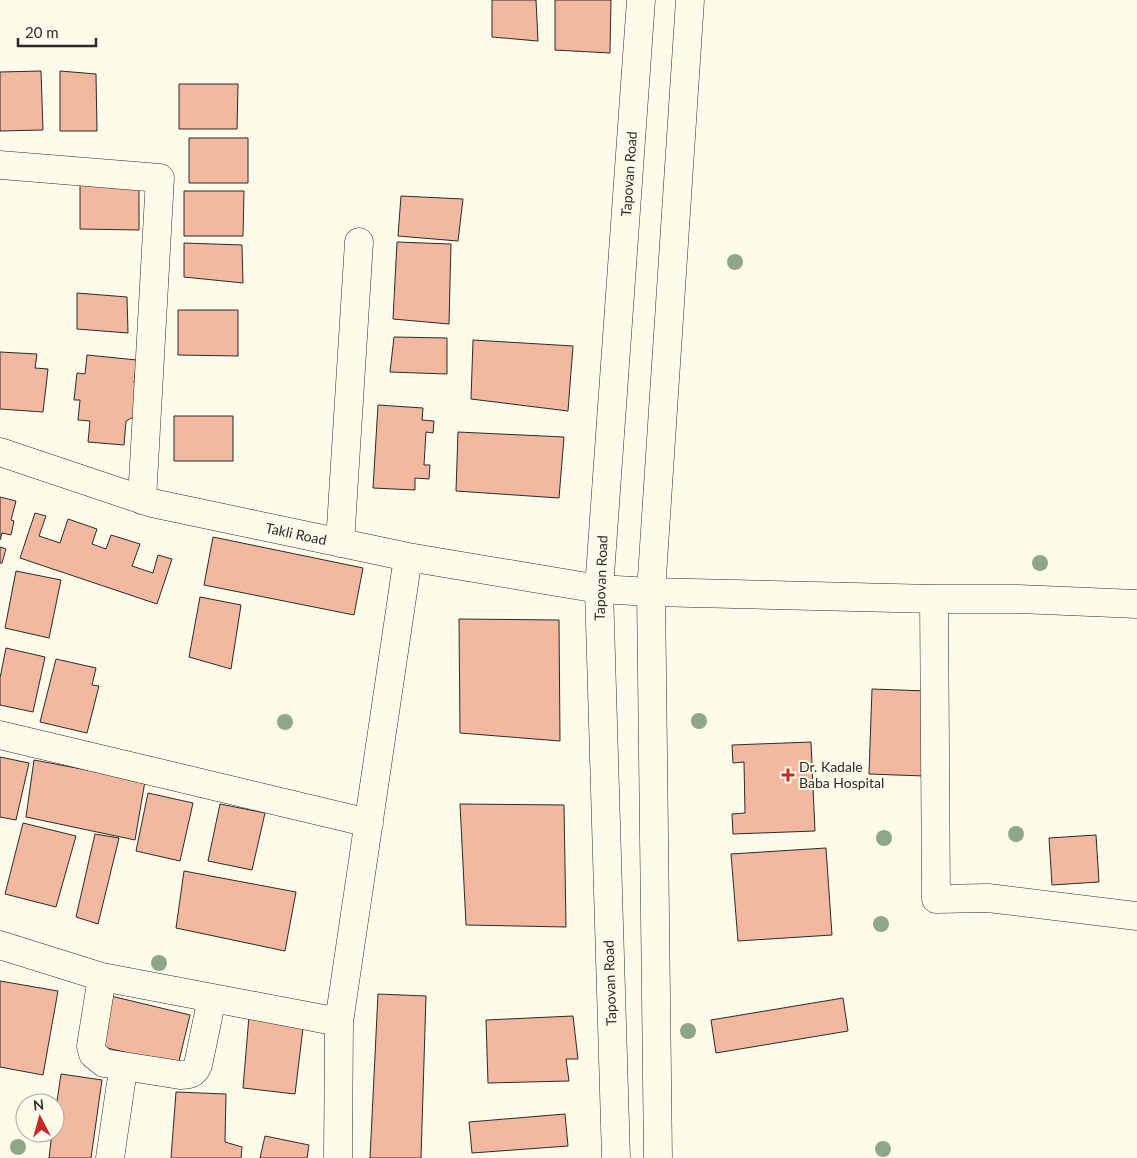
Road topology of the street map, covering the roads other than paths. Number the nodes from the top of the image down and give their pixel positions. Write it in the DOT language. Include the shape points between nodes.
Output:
graph roads {
  1 [pos="641,0"];
  2 [pos="690,0"];
  3 [pos="0,165"];
  4 [pos="359,242"];
  5 [pos="0,452"];
  6 [pos="142,500"];
  7 [pos="340,543"];
  8 [pos="408,557"];
  9 [pos="599,589"];
  10 [pos="651,592"];
  11 [pos="934,599"];
  12 [pos="1137,604"];
  13 [pos="0,735"];
  14 [pos="369,822"];
  15 [pos="1137,916"];
  16 [pos="0,945"];
  17 [pos="101,983"];
  18 [pos="211,1005"];
  19 [pos="340,1022"];
  20 [pos="110,1158"];
  21 [pos="125,1158"];
  22 [pos="338,1158"];
  23 [pos="616,1158"];
  24 [pos="658,1158"];
  1 -- 9 [label="street, Tapovan Road"];
  2 -- 10 [label="street"];
  3 -- 6 [label="street" via="160,178"];
  4 -- 7 [label="street"];
  5 -- 6 [label="street, Takli Road"];
  6 -- 7 [label="street, Takli Road"];
  7 -- 8 [label="street, Takli Road"];
  8 -- 9 [label="street, Takli Road"];
  8 -- 14 [label="street"];
  9 -- 10 [label="street, Takli Road"];
  9 -- 23 [label="street, Tapovan Road"];
  10 -- 11 [label="street, Takli Road"];
  10 -- 24 [label="street"];
  11 -- 12 [label="street, Takli Road"];
  11 -- 15 [label="street" via="936,899 988,898"];
  13 -- 14 [label="street"];
  14 -- 19 [label="street"];
  16 -- 17 [label="street"];
  17 -- 18 [label="street"];
  17 -- 18 [label="street" via="91,1046 93,1054 104,1063 180,1075 195,1072"];
  18 -- 19 [label="street"];
  19 -- 22 [label="street"];
  20 -- 21 [label="street" via="127,1087"];
}
